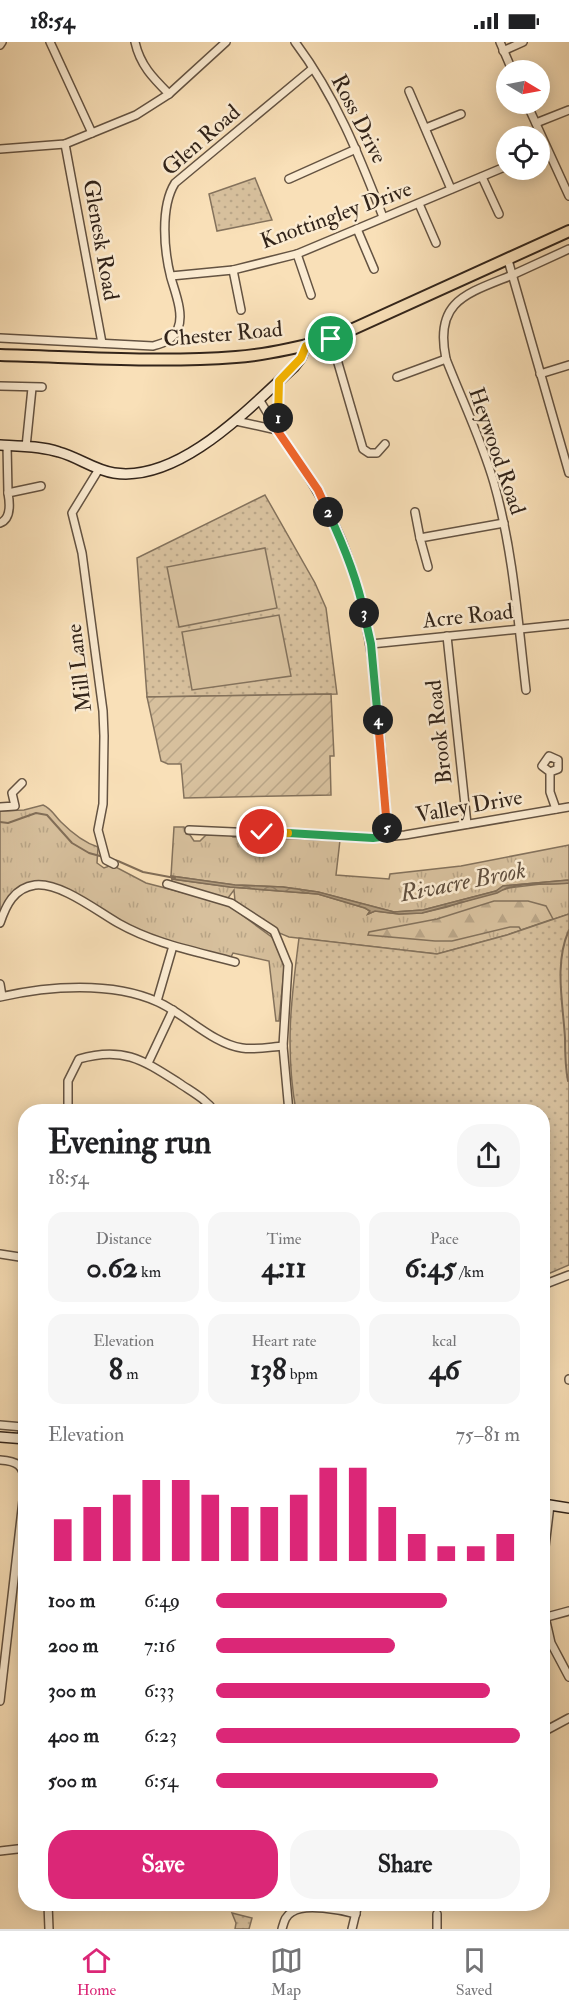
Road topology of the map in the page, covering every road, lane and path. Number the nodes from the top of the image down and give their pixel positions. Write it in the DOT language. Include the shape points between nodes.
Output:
graph roads {
  1 [pos="50,42"];
  2 [pos="135,42"];
  3 [pos="226,42"];
  4 [pos="295,42"];
  5 [pos="500,42"];
  6 [pos="523,42"];
  7 [pos="503,51"];
  8 [pos="507,60"];
  9 [pos="312,69"];
  10 [pos="410,91"];
  11 [pos="169,94"];
  12 [pos="569,110"];
  13 [pos="461,114"];
  14 [pos="532,114"];
  15 [pos="536,123"];
  16 [pos="537,126"];
  17 [pos="426,128"];
  18 [pos="92,133"];
  19 [pos="65,144"];
  20 [pos="0,149"];
  21 [pos="356,149"];
  22 [pos="550,162"];
  23 [pos="496,171"];
  24 [pos="483,177"];
  25 [pos="289,179"];
  26 [pos="451,189"];
  27 [pos="569,196"];
  28 [pos="419,204"];
  29 [pos="499,214"];
  30 [pos="383,217"];
  31 [pos="357,229"];
  32 [pos="569,231"];
  33 [pos="436,243"];
  34 [pos="569,249"];
  35 [pos="297,254"];
  36 [pos="507,260"];
  37 [pos="374,269"];
  38 [pos="233,270"];
  39 [pos="511,275"];
  40 [pos="171,276"];
  41 [pos="311,295"];
  42 [pos="241,310"];
  43 [pos="0,338"];
  44 [pos="331,339"];
  45 [pos="102,343"];
  46 [pos="306,346"];
  47 [pos="0,355"];
  48 [pos="446,359"];
  49 [pos="569,365"];
  50 [pos="540,374"];
  51 [pos="397,377"];
  52 [pos="279,381"];
  53 [pos="0,386"];
  54 [pos="42,387"];
  55 [pos="32,388"];
  56 [pos="259,399"];
  57 [pos="236,421"];
  58 [pos="277,430"];
  59 [pos="569,439"];
  60 [pos="560,442"];
  61 [pos="385,444"];
  62 [pos="4,445"];
  63 [pos="26,447"];
  64 [pos="99,470"];
  65 [pos="569,473"];
  66 [pos="41,486"];
  67 [pos="8,494"];
  68 [pos="415,512"];
  69 [pos="0,523"];
  70 [pos="504,523"];
  71 [pos="420,538"];
  72 [pos="428,567"];
  73 [pos="569,624"];
  74 [pos="519,629"];
  75 [pos="447,636"];
  76 [pos="371,644"];
  77 [pos="526,690"];
  78 [pos="550,772"];
  79 [pos="22,783"];
  80 [pos="0,807"];
  81 [pos="569,807"];
  82 [pos="556,809"];
  83 [pos="467,824"];
  84 [pos="189,830"];
  85 [pos="388,836"];
  86 [pos="114,864"];
  87 [pos="167,884"];
  88 [pos="0,923"];
  89 [pos="173,946"];
  90 [pos="236,962"];
  91 [pos="0,984"];
  92 [pos="1,996"];
  93 [pos="157,1001"];
  94 [pos="173,1010"];
  95 [pos="283,1047"];
  96 [pos="148,1063"];
  97 [pos="68,1104"];
  98 [pos="207,1104"];
  99 [pos="287,1104"];
  100 [pos="0,1254"];
  101 [pos="18,1257"];
  102 [pos="569,1275"];
  103 [pos="550,1282"];
  104 [pos="0,1425"];
  105 [pos="18,1426"];
  106 [pos="0,1437"];
  107 [pos="18,1439"];
  108 [pos="0,1460"];
  109 [pos="18,1464"];
  110 [pos="550,1505"];
  111 [pos="569,1508"];
  112 [pos="18,1544"];
  113 [pos="569,1611"];
  114 [pos="550,1616"];
  115 [pos="550,1639"];
  116 [pos="569,1677"];
  117 [pos="0,1701"];
  118 [pos="569,1718"];
  119 [pos="550,1728"];
  120 [pos="18,1849"];
  121 [pos="0,1851"];
  122 [pos="48,1911"];
  123 [pos="295,1911"];
  124 [pos="340,1911"];
  125 [pos="357,1911"];
  126 [pos="356,1914"];
  127 [pos="436,1914"];
  128 [pos="49,1929"];
  129 [pos="282,1929"];
  130 [pos="352,1929"];
  131 [pos="437,1929"];
  1 -- 18 [label="street"];
  2 -- 11 [label="street" via="141,63"];
  3 -- 11 [label="street"];
  4 -- 9 [label="street, Ross Drive"];
  5 -- 7 [label="street"];
  6 -- 7 [label="street"];
  7 -- 8 [label="street"];
  9 -- 21 [label="street, Ross Drive" via="347,126"];
  9 -- 40 [label="street, Glen Road" via="175,183 168,194 165,212"];
  10 -- 17 [label="street"];
  11 -- 18 [label="street" via="136,115"];
  12 -- 15 [label="street"];
  13 -- 17 [label="street"];
  14 -- 15 [label="street"];
  15 -- 16 [label="street"];
  17 -- 26 [label="street"];
  18 -- 19 [label="street"];
  19 -- 20 [label="street"];
  19 -- 45 [label="street, Glenesk Road"];
  21 -- 25 [label="street"];
  21 -- 30 [label="street, Ross Drive"];
  22 -- 27 [label="street"];
  23 -- 24 [label="street, Knottingley Drive"];
  24 -- 26 [label="street, Knottingley Drive"];
  24 -- 29 [label="street"];
  26 -- 28 [label="street, Knottingley Drive"];
  28 -- 30 [label="street, Knottingley Drive"];
  28 -- 33 [label="street"];
  30 -- 31 [label="street, Knottingley Drive"];
  31 -- 35 [label="street, Knottingley Drive"];
  31 -- 37 [label="street"];
  32 -- 36 [label="main road, Chester Road"];
  34 -- 39 [label="street"];
  35 -- 38 [label="street, Knottingley Drive"];
  35 -- 41 [label="street"];
  36 -- 39 [label="street"];
  36 -- 44 [label="main road, Chester Road"];
  38 -- 40 [label="street, Knottingley Drive"];
  38 -- 42 [label="street"];
  39 -- 48 [label="street, Heywood Road" via="461,297 443,329"];
  39 -- 50 [label="street"];
  40 -- 45 [label="street, Glen Road" via="180,317 179,328 169,341 153,346"];
  43 -- 45 [label="street, Glen Road"];
  44 -- 46 [label="main road, Chester Road"];
  44 -- 61 [label="street" via="363,449 377,453"];
  46 -- 47 [label="main road, Chester Road" via="238,357 165,360"];
  46 -- 52 [label="main road" via="301,358"];
  48 -- 51 [label="street"];
  48 -- 70 [label="street, Heywood Road" via="493,482"];
  49 -- 50 [label="street"];
  50 -- 60 [label="street"];
  52 -- 56 [label="main road"];
  52 -- 58 [label="street"];
  53 -- 55 [label="street"];
  54 -- 55 [label="street"];
  55 -- 63 [label="street"];
  56 -- 57 [label="main road"];
  56 -- 58 [label="street"];
  57 -- 58 [label="street"];
  57 -- 64 [label="main road" via="205,444 162,467 129,474"];
  58 -- 76 [label="street" via="318,490 341,540 359,588"];
  59 -- 60 [label="street"];
  60 -- 65 [label="street"];
  62 -- 63 [label="main road"];
  62 -- 67 [label="street"];
  63 -- 64 [label="main road" via="57,451"];
  64 -- 86 [label="street, Mill Lane" via="72,513 82,553 103,711 103,804 98,831 106,860"];
  66 -- 67 [label="street"];
  67 -- 69 [label="street" via="8,517"];
  68 -- 71 [label="street"];
  70 -- 71 [label="street"];
  70 -- 74 [label="street, Heywood Road"];
  71 -- 72 [label="street"];
  73 -- 74 [label="street, Acre Road"];
  74 -- 75 [label="street, Acre Road"];
  74 -- 77 [label="street, Heywood Road"];
  75 -- 76 [label="street, Acre Road"];
  75 -- 83 [label="street, Brook Road"];
  76 -- 85 [label="street"];
  78 -- 82 [label="street, Valley Drive" via="550,792"];
  79 -- 80 [label="street" via="12,793 15,806"];
  81 -- 82 [label="street, Valley Drive"];
  82 -- 83 [label="street, Valley Drive"];
  83 -- 85 [label="street, Valley Drive"];
  84 -- 85 [label="street, Valley Drive"];
  87 -- 95 [label="street" via="231,903 274,931 288,965"];
  88 -- 89 [label="street" via="17,892 47,885 132,931"];
  89 -- 90 [label="street"];
  89 -- 93 [label="street"];
  91 -- 92 [label="street"];
  92 -- 93 [label="street" via="34,990 90,988"];
  93 -- 94 [label="street"];
  94 -- 95 [label="street" via="229,1045"];
  94 -- 96 [label="street"];
  95 -- 99 [label="street"];
  96 -- 97 [label="street" via="103,1053 79,1059 68,1081"];
  96 -- 98 [label="street"];
  100 -- 101 [label="street"];
  102 -- 103 [label="street"];
  104 -- 105 [label="street"];
  106 -- 107 [label="main road"];
  108 -- 109 [label="street"];
  110 -- 111 [label="main road"];
  112 -- 117 [label="street"];
  113 -- 114 [label="street"];
  115 -- 116 [label="street"];
  118 -- 119 [label="street"];
  120 -- 121 [label="street"];
  122 -- 128 [label="street"];
  123 -- 129 [label="street" via="287,1917"];
  124 -- 126 [label="street"];
  125 -- 126 [label="street"];
  126 -- 130 [label="street"];
  127 -- 131 [label="street"];
}
